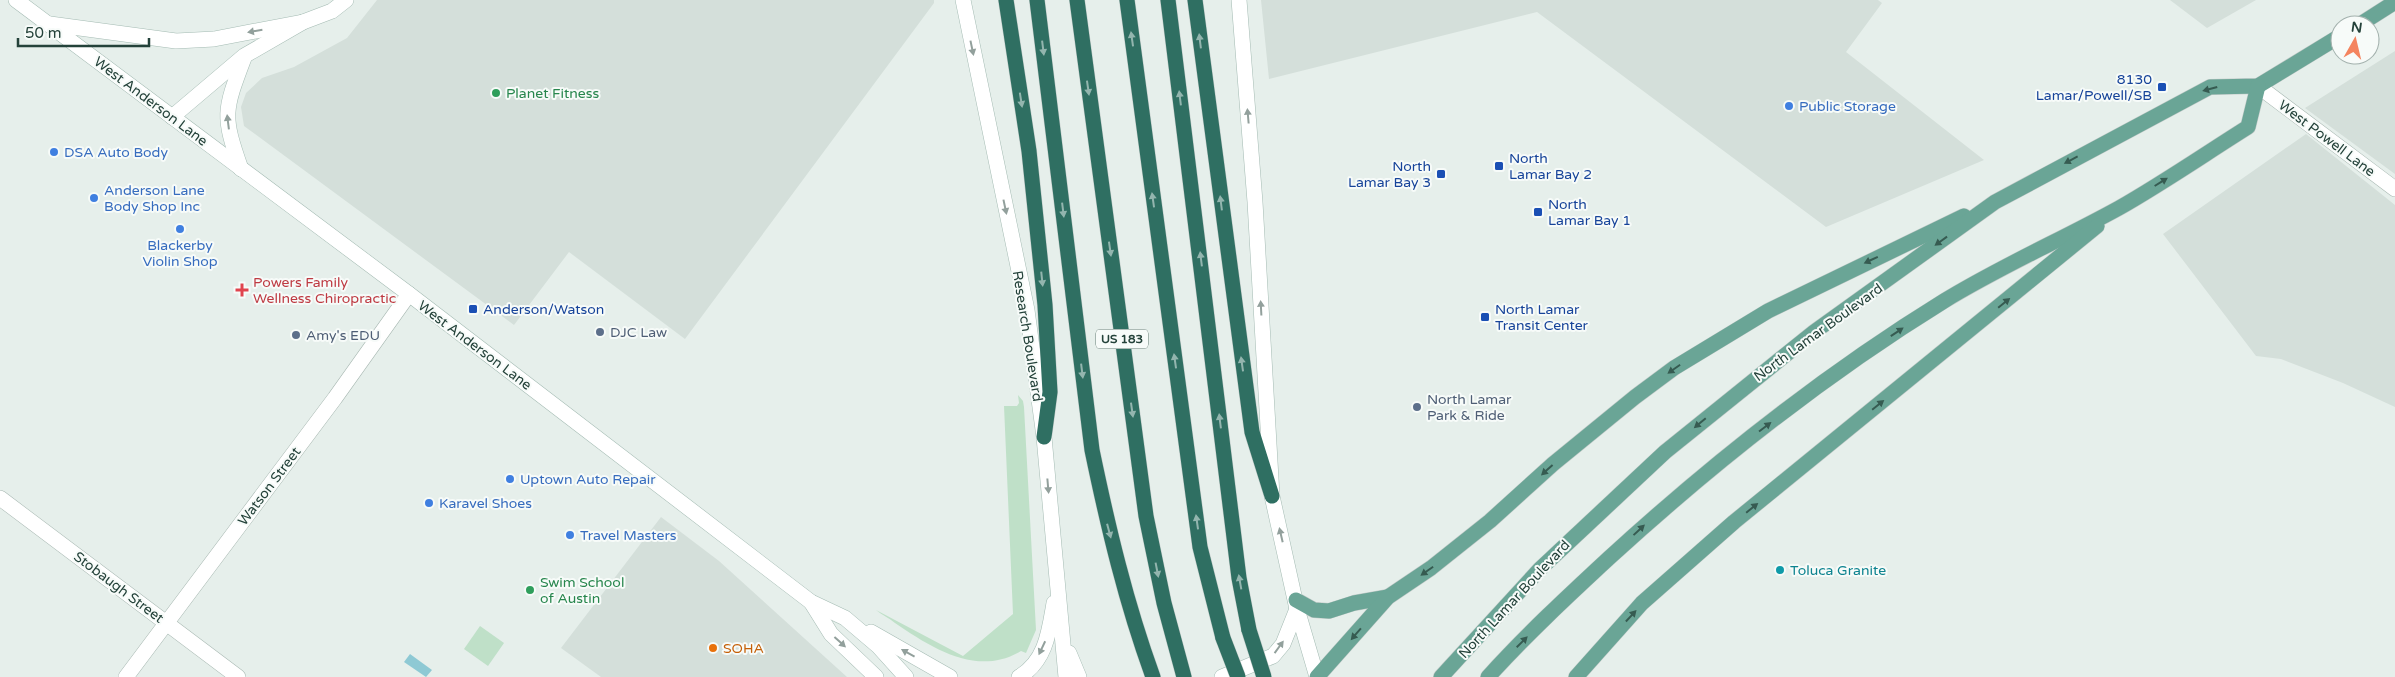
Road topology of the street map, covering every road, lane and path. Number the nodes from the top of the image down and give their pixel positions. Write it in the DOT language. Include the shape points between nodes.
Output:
graph roads {
  1 [pos="16,0"];
  2 [pos="346,0"];
  3 [pos="963,0"];
  4 [pos="1006,0"];
  5 [pos="1037,0"];
  6 [pos="1077,0"];
  7 [pos="1127,0"];
  8 [pos="1168,0"];
  9 [pos="1239,0"];
  10 [pos="2395,2"];
  11 [pos="1196,4"];
  12 [pos="2375,15"];
  13 [pos="303,22"];
  14 [pos="48,24"];
  15 [pos="2330,42"];
  16 [pos="244,56"];
  17 [pos="2258,86"];
  18 [pos="172,117"];
  19 [pos="242,169"];
  20 [pos="2395,189"];
  21 [pos="1994,202"];
  22 [pos="2120,208"];
  23 [pos="410,294"];
  24 [pos="1044,437"];
  25 [pos="1272,496"];
  26 [pos="0,498"];
  27 [pos="1057,584"];
  28 [pos="1388,597"];
  29 [pos="811,602"];
  30 [pos="1296,604"];
  31 [pos="845,618"];
  32 [pos="166,622"];
  33 [pos="1062,638"];
  34 [pos="1151,670"];
  35 [pos="126,677"];
  36 [pos="238,677"];
  37 [pos="876,677"];
  38 [pos="906,677"];
  39 [pos="950,677"];
  40 [pos="1019,677"];
  41 [pos="1066,677"];
  42 [pos="1078,677"];
  43 [pos="1184,677"];
  44 [pos="1222,677"];
  45 [pos="1238,677"];
  46 [pos="1264,677"];
  47 [pos="1317,677"];
  48 [pos="1441,677"];
  49 [pos="1488,677"];
  50 [pos="1576,677"];
  1 -- 14 [label="main road, West Anderson Lane"];
  2 -- 13 [label="main road" via="332,11"];
  3 -- 24 [label="main road, Research Boulevard, one-way" via="1026,310"];
  4 -- 24 [label="highway, one-way" via="1029,151 1045,305 1050,392"];
  5 -- 34 [label="highway, one-way" via="1092,450 1105,515"];
  6 -- 43 [label="highway, US 183, one-way" via="1146,516"];
  45 -- 7 [label="highway, one-way, bridge" via="1223,638 1200,547"];
  46 -- 8 [label="highway, one-way, bridge" via="1249,630 1236,560"];
  25 -- 9 [label="main road, one-way"];
  10 -- 12 [label="main road"];
  25 -- 11 [label="highway, one-way" via="1252,432"];
  13 -- 14 [label="main road, one-way" via="214,39 176,41"];
  13 -- 16 [label="main road"];
  14 -- 18 [label="main road, West Anderson Lane"];
  15 -- 17 [label="main road"];
  16 -- 18 [label="main road"];
  19 -- 16 [label="main road, one-way" via="229,136 227,107"];
  17 -- 20 [label="main road, West Powell Lane"];
  17 -- 21 [label="main road, North Lamar Boulevard, one-way" via="2210,87"];
  22 -- 17 [label="main road, one-way" via="2248,127"];
  18 -- 19 [label="main road, West Anderson Lane"];
  19 -- 23 [label="main road, West Anderson Lane"];
  21 -- 28 [label="main road, one-way" via="1798,295 1707,346 1635,397 1490,521"];
  21 -- 48 [label="main road, North Lamar Boulevard, one-way" via="1814,332 1672,446 1540,569"];
  49 -- 22 [label="main road, one-way" via="1648,522 1793,405 1978,280"];
  50 -- 22 [label="main road, one-way" via="1642,603 1734,522"];
  23 -- 29 [label="main road, West Anderson Lane"];
  23 -- 32 [label="main road, Watson Street"];
  24 -- 27 [label="main road, Research Boulevard, one-way"];
  30 -- 25 [label="main road, one-way"];
  26 -- 32 [label="main road, Stobaugh Street"];
  27 -- 33 [label="main road, Research Boulevard"];
  27 -- 40 [label="main road, one-way" via="1045,644 1032,669"];
  28 -- 30 [label="main road" via="1329,611"];
  28 -- 47 [label="main road, one-way"];
  29 -- 31 [label="main road, West Anderson Lane"];
  29 -- 37 [label="main road, West Anderson Lane, one-way" via="831,634"];
  44 -- 30 [label="main road, one-way" via="1272,656 1283,644"];
  30 -- 47 [label="main road"];
  31 -- 38 [label="main road, West Anderson Lane" via="878,646"];
  39 -- 31 [label="main road, one-way"];
  32 -- 35 [label="main road, Watson Street"];
  32 -- 36 [label="main road, Stobaugh Street"];
  33 -- 41 [label="main road, Research Boulevard"];
  33 -- 42 [label="main road"];
}
